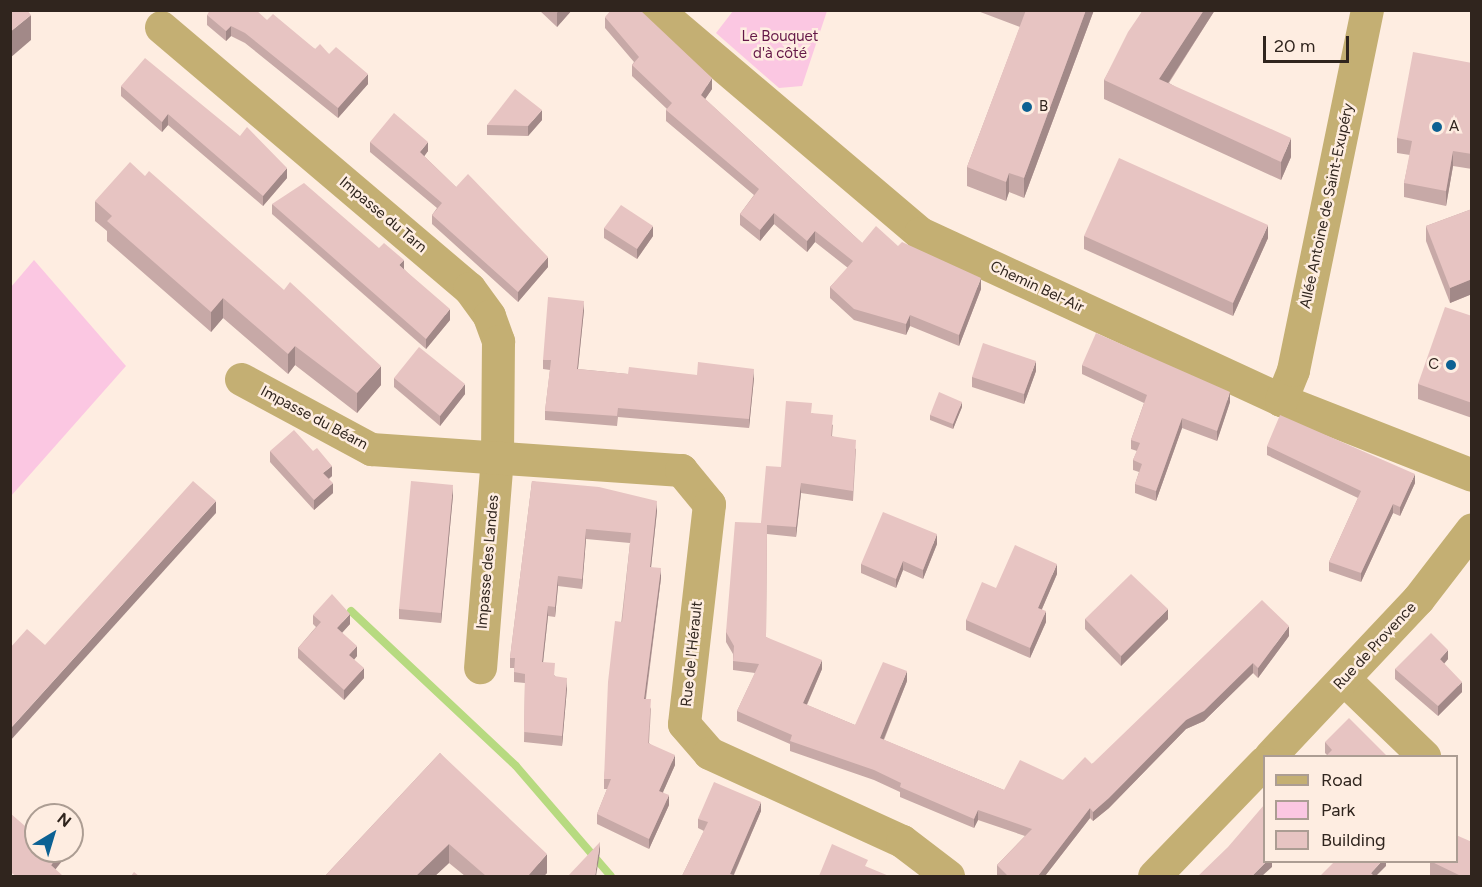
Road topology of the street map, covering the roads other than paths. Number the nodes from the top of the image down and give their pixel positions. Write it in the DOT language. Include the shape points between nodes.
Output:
graph roads {
  1 [pos="657,10"];
  2 [pos="1367,10"];
  3 [pos="161,27"];
  4 [pos="241,379"];
  5 [pos="1281,400"];
  6 [pos="497,458"];
  7 [pos="1472,475"];
  8 [pos="1472,530"];
  9 [pos="480,667"];
  10 [pos="1345,680"];
  11 [pos="1271,755"];
  12 [pos="1423,755"];
  13 [pos="1263,763"];
  14 [pos="948,876"];
  15 [pos="1154,876"];
  1 -- 5 [label="street, Chemin Bel-Air" via="920,233"];
  2 -- 5 [label="street, Allée Antoine de Saint-Exupéry" via="1293,370"];
  3 -- 6 [label="street, Impasse du Tarn" via="468,288 489,316 498,341"];
  4 -- 6 [label="street, Impasse du Béarn" via="371,449"];
  5 -- 7 [label="street, Chemin Bel-Air"];
  6 -- 9 [label="street, Impasse des Landes"];
  6 -- 14 [label="street, Rue de l'Hérault" via="681,470 709,504 684,724 709,753 902,841"];
  8 -- 10 [label="street, Rue de Provence" via="1418,599"];
  10 -- 11 [label="street, Rue de Provence"];
  10 -- 12 [label="street"];
  13 -- 15 [label="street"];
}
